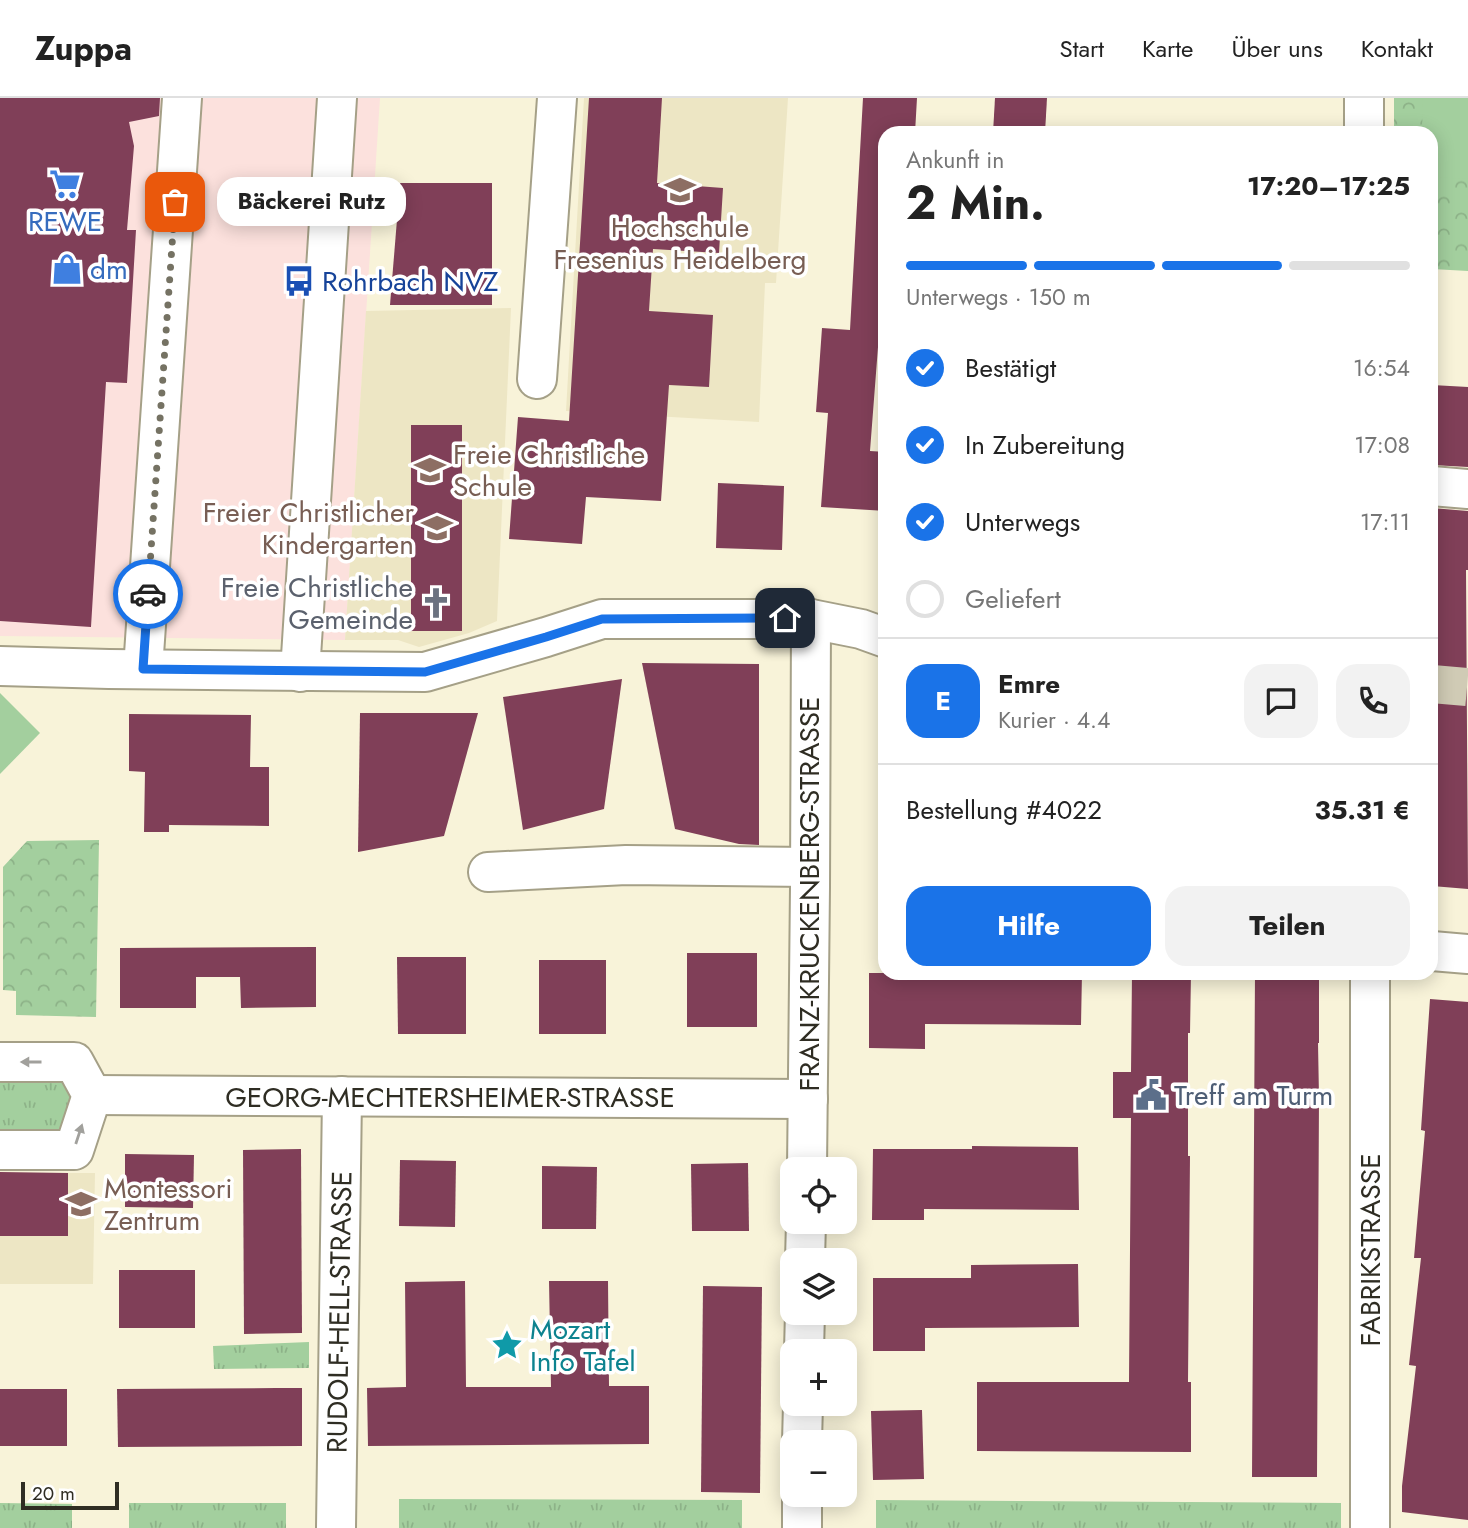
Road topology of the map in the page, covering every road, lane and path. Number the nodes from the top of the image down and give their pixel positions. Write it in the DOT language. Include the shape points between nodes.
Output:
graph roads {
  1 [pos="182,98"];
  2 [pos="337,98"];
  3 [pos="557,98"];
  4 [pos="1364,98"];
  5 [pos="1364,126"];
  6 [pos="537,379"];
  7 [pos="1438,486"];
  8 [pos="1468,489"];
  9 [pos="811,618"];
  10 [pos="878,635"];
  11 [pos="0,666"];
  12 [pos="143,669"];
  13 [pos="300,671"];
  14 [pos="810,867"];
  15 [pos="488,872"];
  16 [pos="1438,952"];
  17 [pos="1468,954"];
  18 [pos="1370,980"];
  19 [pos="0,1062"];
  20 [pos="92,1095"];
  21 [pos="342,1096"];
  22 [pos="808,1099"];
  23 [pos="0,1150"];
  24 [pos="807,1157"];
  25 [pos="802,1507"];
  26 [pos="336,1528"];
  27 [pos="802,1528"];
  28 [pos="1370,1528"];
  1 -- 12 [label="street"];
  2 -- 13 [label="street"];
  3 -- 6 [label="street"];
  4 -- 5 [label="street"];
  7 -- 8 [label="street"];
  9 -- 10 [label="street"];
  9 -- 13 [label="street" via="602,619 425,672"];
  9 -- 14 [label="street, FRANZ-KRUCKENBERG-STRASSE"];
  11 -- 12 [label="street"];
  12 -- 13 [label="street"];
  14 -- 15 [label="street" via="626,865"];
  14 -- 22 [label="street, FRANZ-KRUCKENBERG-STRASSE"];
  16 -- 17 [label="street"];
  18 -- 28 [label="street, FABRIKSTRASSE"];
  20 -- 19 [label="street, one-way" via="74,1062"];
  20 -- 21 [label="street, GEORG-MECHTERSHEIMER-STRASSE"];
  23 -- 20 [label="street, one-way" via="74,1150"];
  21 -- 22 [label="street, GEORG-MECHTERSHEIMER-STRASSE"];
  21 -- 26 [label="street, RUDOLF-HELL-STRASSE"];
  22 -- 24 [label="street, FRANZ-KRUCKENBERG-STRASSE"];
  25 -- 27 [label="street"];
}
